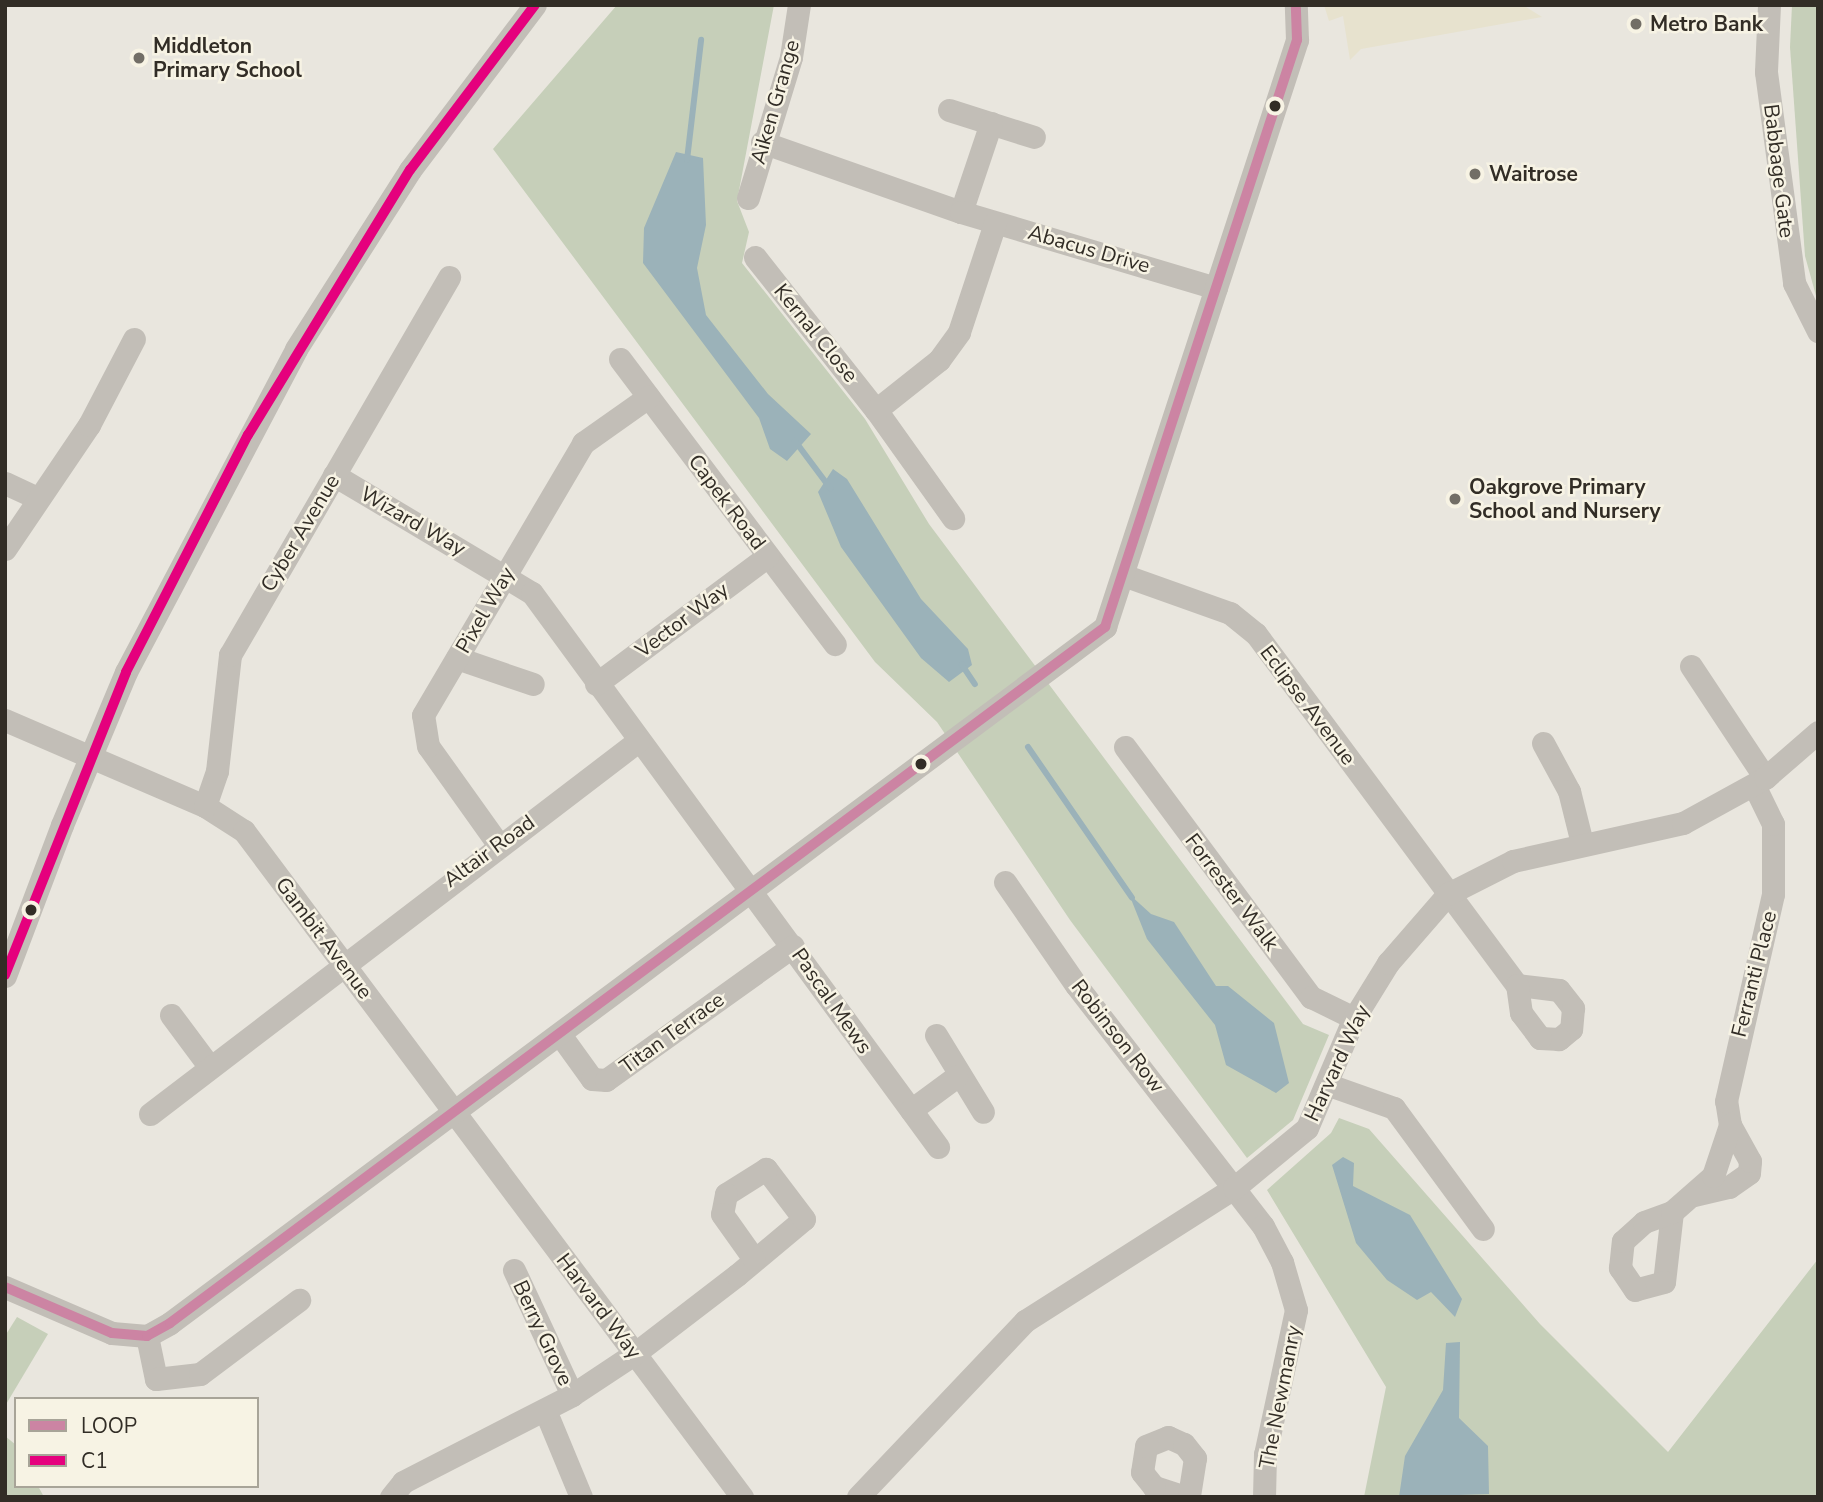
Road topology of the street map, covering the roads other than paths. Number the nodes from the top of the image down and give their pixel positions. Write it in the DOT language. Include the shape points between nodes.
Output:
graph roads {
  1 [pos="535,5"];
  2 [pos="799,5"];
  3 [pos="1296,5"];
  4 [pos="1769,5"];
  5 [pos="949,110"];
  6 [pos="991,123"];
  7 [pos="1034,136"];
  8 [pos="762,142"];
  9 [pos="748,198"];
  10 [pos="961,212"];
  11 [pos="995,223"];
  12 [pos="755,257"];
  13 [pos="449,277"];
  14 [pos="1216,289"];
  15 [pos="1818,331"];
  16 [pos="134,339"];
  17 [pos="620,359"];
  18 [pos="648,397"];
  19 [pos="877,410"];
  20 [pos="334,475"];
  21 [pos="5,483"];
  22 [pos="35,497"];
  23 [pos="953,518"];
  24 [pos="5,548"];
  25 [pos="768,556"];
  26 [pos="505,574"];
  27 [pos="1123,575"];
  28 [pos="835,644"];
  29 [pos="457,658"];
  30 [pos="1691,666"];
  31 [pos="533,684"];
  32 [pos="596,684"];
  33 [pos="5,720"];
  34 [pos="1818,732"];
  35 [pos="638,741"];
  36 [pos="1543,743"];
  37 [pos="1125,747"];
  38 [pos="1760,782"];
  39 [pos="205,806"];
  40 [pos="1582,843"];
  41 [pos="498,844"];
  42 [pos="1005,882"];
  43 [pos="753,892"];
  44 [pos="1448,894"];
  45 [pos="793,946"];
  46 [pos="342,962"];
  47 [pos="5,976"];
  48 [pos="1517,985"];
  49 [pos="171,1015"];
  50 [pos="1354,1018"];
  51 [pos="561,1035"];
  52 [pos="936,1035"];
  53 [pos="209,1066"];
  54 [pos="956,1077"];
  55 [pos="1329,1085"];
  56 [pos="911,1110"];
  57 [pos="983,1112"];
  58 [pos="150,1114"];
  59 [pos="455,1116"];
  60 [pos="1730,1125"];
  61 [pos="938,1147"];
  62 [pos="1234,1188"];
  63 [pos="1694,1195"];
  64 [pos="1672,1212"];
  65 [pos="1483,1229"];
  66 [pos="754,1259"];
  67 [pos="514,1270"];
  68 [pos="5,1287"];
  69 [pos="299,1300"];
  70 [pos="147,1336"];
  71 [pos="634,1354"];
  72 [pos="572,1395"];
  73 [pos="545,1410"];
  74 [pos="391,1497"];
  75 [pos="580,1497"];
  76 [pos="742,1497"];
  77 [pos="858,1497"];
  78 [pos="1264,1497"];
  1 -- 47 [label="street, bridge" via="410,170 296,349 126,672"];
  2 -- 8 [label="street, Aiken Grange" via="792,57"];
  3 -- 14 [label="street" via="1297,40"];
  4 -- 15 [label="street, Babbage Gate" via="1766,72 1794,283"];
  5 -- 6 [label="street"];
  6 -- 7 [label="street"];
  6 -- 10 [label="street"];
  8 -- 9 [label="street, Aiken Grange"];
  8 -- 10 [label="street, Abacus Drive"];
  10 -- 11 [label="street, Abacus Drive"];
  11 -- 14 [label="street, Abacus Drive"];
  11 -- 19 [label="street" via="959,332 939,360"];
  12 -- 19 [label="street, Kernal Close"];
  13 -- 20 [label="street, Cyber Avenue"];
  14 -- 27 [label="street"];
  16 -- 22 [label="street" via="89,425"];
  17 -- 18 [label="street, Capek Road"];
  18 -- 25 [label="street, Capek Road"];
  18 -- 26 [label="street, Pixel Way" via="583,443"];
  19 -- 23 [label="street, Kernal Close"];
  20 -- 26 [label="street, Wizard Way"];
  20 -- 39 [label="street, Cyber Avenue" via="230,655 217,771"];
  21 -- 22 [label="street"];
  22 -- 24 [label="street"];
  25 -- 28 [label="street, Capek Road"];
  25 -- 32 [label="street, Vector Way"];
  26 -- 29 [label="street, Pixel Way"];
  26 -- 32 [label="street, Wizard Way" via="532,593"];
  27 -- 43 [label="street" via="1105,627"];
  27 -- 44 [label="street, Eclipse Avenue" via="1230,613 1256,634"];
  29 -- 31 [label="street"];
  29 -- 41 [label="street, Pixel Way" via="423,715 428,746"];
  30 -- 38 [label="street, Ferranti Place"];
  32 -- 35 [label="street, Wizard Way"];
  33 -- 39 [label="street, Gambit Avenue"];
  34 -- 38 [label="street, Harvard Way"];
  35 -- 41 [label="street, Altair Road"];
  35 -- 43 [label="street, Wizard Way"];
  36 -- 40 [label="street" via="1569,791"];
  37 -- 50 [label="street, Forrester Walk" via="1311,997"];
  38 -- 40 [label="street, Harvard Way" via="1682,823"];
  38 -- 60 [label="street, Ferranti Place" via="1773,824 1773,894 1752,1001 1737,1040 1726,1101"];
  39 -- 46 [label="street, Gambit Avenue" via="244,831"];
  40 -- 44 [label="street, Harvard Way" via="1513,861"];
  41 -- 46 [label="street, Altair Road"];
  42 -- 62 [label="street, Robinson Row" via="1076,985"];
  43 -- 45 [label="street, Pascal Mews"];
  43 -- 51 [label="street"];
  44 -- 48 [label="street, Eclipse Avenue"];
  44 -- 50 [label="street, Harvard Way" via="1388,963"];
  45 -- 51 [label="street, Titan Terrace" via="606,1080 592,1079"];
  45 -- 56 [label="street, Pascal Mews"];
  46 -- 53 [label="street, Altair Road"];
  46 -- 59 [label="street, Gambit Avenue"];
  49 -- 53 [label="street"];
  50 -- 55 [label="street, Harvard Way"];
  51 -- 59 [label="street"];
  52 -- 54 [label="street"];
  53 -- 58 [label="street, Altair Road"];
  54 -- 56 [label="street"];
  54 -- 57 [label="street"];
  55 -- 62 [label="street, Harvard Way" via="1307,1128"];
  55 -- 65 [label="street" via="1394,1108"];
  56 -- 61 [label="street, Pascal Mews"];
  59 -- 70 [label="street"];
  59 -- 71 [label="street, Harvard Way"];
  60 -- 63 [label="street, Ferranti Place" via="1713,1176"];
  60 -- 63 [label="street, Ferranti Place" via="1750,1161 1749,1173 1729,1187"];
  62 -- 77 [label="street, Harvard Way" via="1025,1321"];
  62 -- 78 [label="street, The Newmanry" via="1282,1262 1296,1310 1265,1454"];
  63 -- 64 [label="street, Ferranti Place"];
  66 -- 71 [label="street, Berry Grove"];
  67 -- 72 [label="street, Berry Grove"];
  68 -- 70 [label="street" via="112,1333"];
  69 -- 70 [label="street" via="201,1374 156,1379"];
  71 -- 72 [label="street, Berry Grove"];
  71 -- 76 [label="street, Harvard Way"];
  72 -- 73 [label="street, Berry Grove"];
  73 -- 74 [label="street" via="403,1482"];
  73 -- 75 [label="street, Berry Grove"];
}
